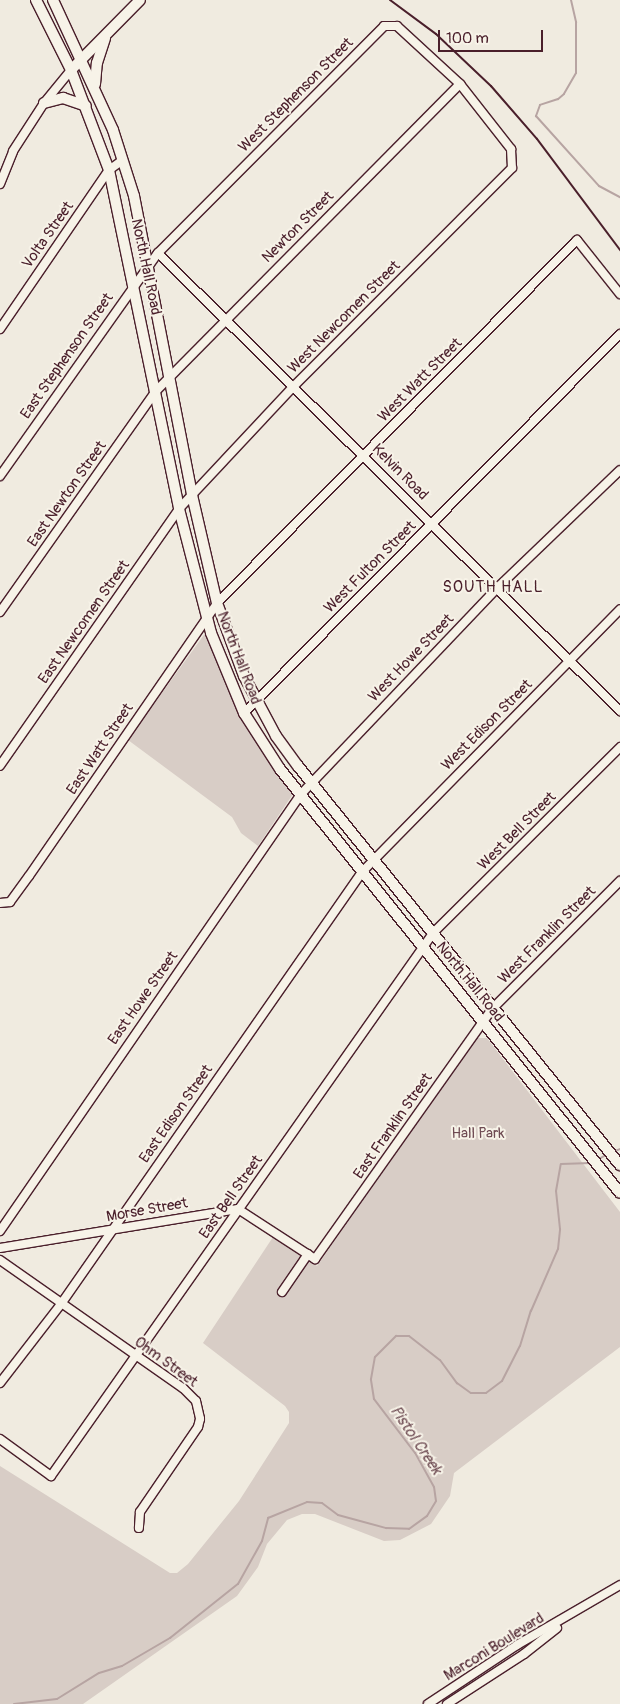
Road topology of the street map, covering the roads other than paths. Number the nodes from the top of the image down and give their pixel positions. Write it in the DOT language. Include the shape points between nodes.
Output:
graph roads {
  1 [pos="36,0"];
  2 [pos="53,0"];
  3 [pos="140,0"];
  4 [pos="106,34"];
  5 [pos="82,58"];
  6 [pos="71,70"];
  7 [pos="460,84"];
  8 [pos="95,90"];
  9 [pos="44,102"];
  10 [pos="86,106"];
  11 [pos="122,160"];
  12 [pos="514,160"];
  13 [pos="109,170"];
  14 [pos="0,184"];
  15 [pos="158,253"];
  16 [pos="149,265"];
  17 [pos="135,284"];
  18 [pos="620,294"];
  19 [pos="226,319"];
  20 [pos="0,328"];
  21 [pos="620,334"];
  22 [pos="168,379"];
  23 [pos="293,387"];
  24 [pos="156,391"];
  25 [pos="364,456"];
  26 [pos="620,470"];
  27 [pos="0,476"];
  28 [pos="192,495"];
  29 [pos="179,509"];
  30 [pos="432,524"];
  31 [pos="497,588"];
  32 [pos="218,603"];
  33 [pos="620,609"];
  34 [pos="0,612"];
  35 [pos="207,618"];
  36 [pos="570,660"];
  37 [pos="257,701"];
  38 [pos="620,711"];
  39 [pos="244,713"];
  40 [pos="620,747"];
  41 [pos="0,766"];
  42 [pos="311,783"];
  43 [pos="301,794"];
  44 [pos="373,860"];
  45 [pos="362,872"];
  46 [pos="620,881"];
  47 [pos="0,904"];
  48 [pos="433,933"];
  49 [pos="423,947"];
  50 [pos="493,1008"];
  51 [pos="483,1022"];
  52 [pos="620,1165"];
  53 [pos="620,1192"];
  54 [pos="238,1210"];
  55 [pos="113,1230"];
  56 [pos="0,1231"];
  57 [pos="0,1248"];
  58 [pos="308,1254"];
  59 [pos="0,1260"];
  60 [pos="282,1292"];
  61 [pos="61,1304"];
  62 [pos="136,1358"];
  63 [pos="0,1383"];
  64 [pos="0,1439"];
  65 [pos="139,1528"];
  66 [pos="620,1585"];
  67 [pos="574,1614"];
  68 [pos="428,1704"];
  69 [pos="447,1704"];
  1 -- 6 [label="main road, North Hall Road"];
  2 -- 5 [label="main road, North Hall Road"];
  3 -- 4 [label="main road"];
  4 -- 5 [label="main road"];
  4 -- 8 [label="main road" via="97,63"];
  5 -- 6 [label="main road"];
  5 -- 8 [label="main road, North Hall Road"];
  6 -- 9 [label="street"];
  6 -- 10 [label="main road, North Hall Road"];
  7 -- 12 [label="street, West Stephenson Street" via="511,149"];
  7 -- 15 [label="street, West Stephenson Street" via="396,26 384,26"];
  7 -- 19 [label="street, Newton Street"];
  8 -- 11 [label="main road, North Hall Road"];
  9 -- 10 [label="main road" via="63,98"];
  9 -- 14 [label="street" via="13,151"];
  10 -- 13 [label="main road, North Hall Road"];
  11 -- 13 [label="street, Volta Street"];
  11 -- 16 [label="main road, North Hall Road" via="134,196"];
  12 -- 23 [label="street, West Newcomen Street" via="512,168"];
  13 -- 17 [label="main road, North Hall Road"];
  13 -- 20 [label="street, Volta Street"];
  15 -- 16 [label="street, East Stephenson Street"];
  15 -- 19 [label="street, Kelvin Road"];
  16 -- 17 [label="street, East Stephenson Street"];
  16 -- 22 [label="main road, North Hall Road"];
  17 -- 24 [label="main road, North Hall Road"];
  17 -- 27 [label="street, East Stephenson Street"];
  18 -- 25 [label="street, West Watt Street" via="577,240"];
  19 -- 22 [label="street, Newton Street"];
  19 -- 23 [label="street, Kelvin Road"];
  21 -- 30 [label="street, West Fulton Street"];
  22 -- 24 [label="street, Newton Street"];
  22 -- 28 [label="main road, North Hall Road"];
  23 -- 25 [label="street, Kelvin Road"];
  23 -- 28 [label="street, West Newcomen Street"];
  24 -- 29 [label="main road, North Hall Road"];
  24 -- 34 [label="street, East Newton Street"];
  25 -- 30 [label="street, Kelvin Road"];
  25 -- 32 [label="street, West Watt Street"];
  26 -- 31 [label="street, West Howe Street"];
  28 -- 29 [label="street, East Newcomen Street"];
  28 -- 32 [label="main road, North Hall Road"];
  29 -- 35 [label="main road, North Hall Road"];
  29 -- 41 [label="street, East Newcomen Street"];
  30 -- 31 [label="street, Kelvin Road"];
  30 -- 37 [label="street, West Fulton Street"];
  31 -- 36 [label="street, Kelvin Road"];
  31 -- 42 [label="street, West Howe Street"];
  32 -- 35 [label="street, East Watt Street"];
  32 -- 37 [label="main road, North Hall Road" via="236,656"];
  33 -- 36 [label="street, West Edison Street"];
  35 -- 39 [label="main road, North Hall Road"];
  35 -- 47 [label="street, East Watt Street" via="29,876 10,902"];
  36 -- 38 [label="street, Kelvin Road"];
  36 -- 44 [label="street, West Edison Street"];
  37 -- 39 [label="street, West Fulton Street"];
  37 -- 42 [label="main road, North Hall Road" via="276,736"];
  39 -- 43 [label="main road, North Hall Road" via="264,748"];
  40 -- 48 [label="street, West Bell Street"];
  42 -- 43 [label="street, East Howe Street"];
  42 -- 44 [label="main road, North Hall Road"];
  43 -- 45 [label="main road, North Hall Road"];
  43 -- 56 [label="street, East Howe Street"];
  44 -- 45 [label="street, East Edison Street"];
  44 -- 48 [label="main road, North Hall Road"];
  45 -- 49 [label="main road, North Hall Road"];
  45 -- 55 [label="street, East Edison Street"];
  46 -- 50 [label="street, West Franklin Street"];
  48 -- 49 [label="street, East Bell Street"];
  48 -- 50 [label="main road, North Hall Road"];
  49 -- 51 [label="main road, North Hall Road"];
  49 -- 54 [label="street, East Bell Street"];
  50 -- 51 [label="street, East Franklin Street"];
  50 -- 52 [label="main road, North Hall Road"];
  51 -- 53 [label="main road, North Hall Road"];
  51 -- 58 [label="street, East Franklin Street" via="315,1259"];
  54 -- 55 [label="street, Morse Street"];
  54 -- 58 [label="street"];
  54 -- 62 [label="street, East Bell Street"];
  55 -- 57 [label="street, Morse Street"];
  55 -- 61 [label="street, East Edison Street"];
  58 -- 60 [label="street"];
  59 -- 61 [label="street, Ohm Street"];
  61 -- 62 [label="street, Ohm Street"];
  61 -- 63 [label="street, East Edison Street"];
  62 -- 64 [label="street, East Bell Street" via="51,1476"];
  62 -- 65 [label="street, Ohm Street" via="190,1394 200,1418 193,1437 140,1512"];
  66 -- 67 [label="street, Marconi Boulevard"];
  67 -- 68 [label="street, Marconi Boulevard" via="517,1645"];
  67 -- 69 [label="street, Marconi Boulevard" via="524,1654"];
}
